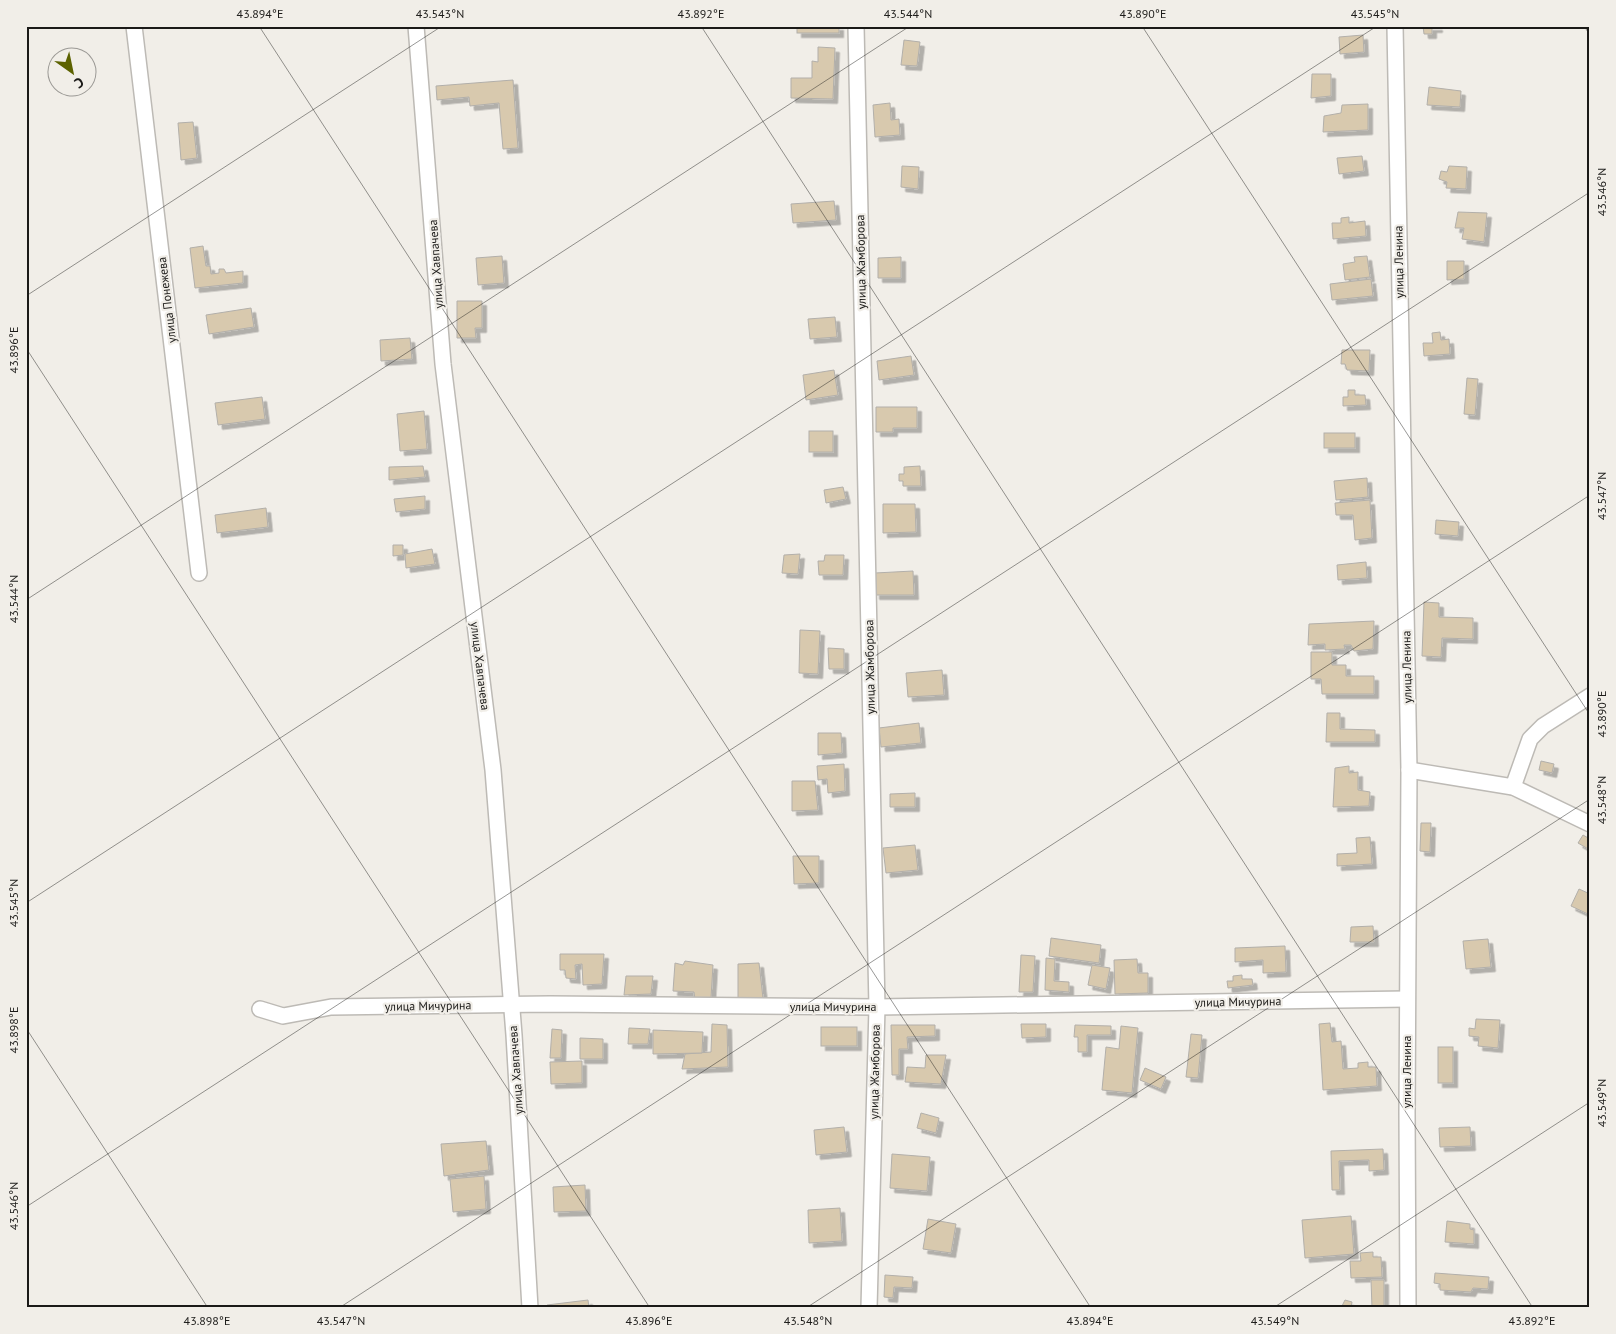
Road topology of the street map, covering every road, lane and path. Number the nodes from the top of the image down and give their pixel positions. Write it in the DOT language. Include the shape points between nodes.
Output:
graph roads {
  1 [pos="134,26"];
  2 [pos="416,26"];
  3 [pos="856,26"];
  4 [pos="1395,26"];
  5 [pos="199,573"];
  6 [pos="1590,696"];
  7 [pos="1409,770"];
  8 [pos="1513,787"];
  9 [pos="1590,824"];
  10 [pos="1407,999"];
  11 [pos="511,1005"];
  12 [pos="877,1007"];
  13 [pos="260,1009"];
  14 [pos="530,1308"];
  15 [pos="870,1308"];
  16 [pos="1408,1308"];
  1 -- 5 [label="street, улица Понежева"];
  2 -- 11 [label="street, улица Хавпачева" via="443,364 493,770"];
  3 -- 12 [label="street, улица Жамборова"];
  4 -- 7 [label="street, улица Ленина"];
  6 -- 8 [label="street" via="1543,726 1530,739"];
  7 -- 8 [label="street"];
  7 -- 10 [label="street, улица Ленина"];
  8 -- 9 [label="street"];
  10 -- 12 [label="street, улица Мичурина"];
  10 -- 16 [label="street, улица Ленина"];
  11 -- 12 [label="street, улица Мичурина"];
  11 -- 13 [label="street, улица Мичурина" via="331,1007 283,1016"];
  11 -- 14 [label="street, улица Хавпачева"];
  12 -- 15 [label="street, улица Жамборова"];
}
